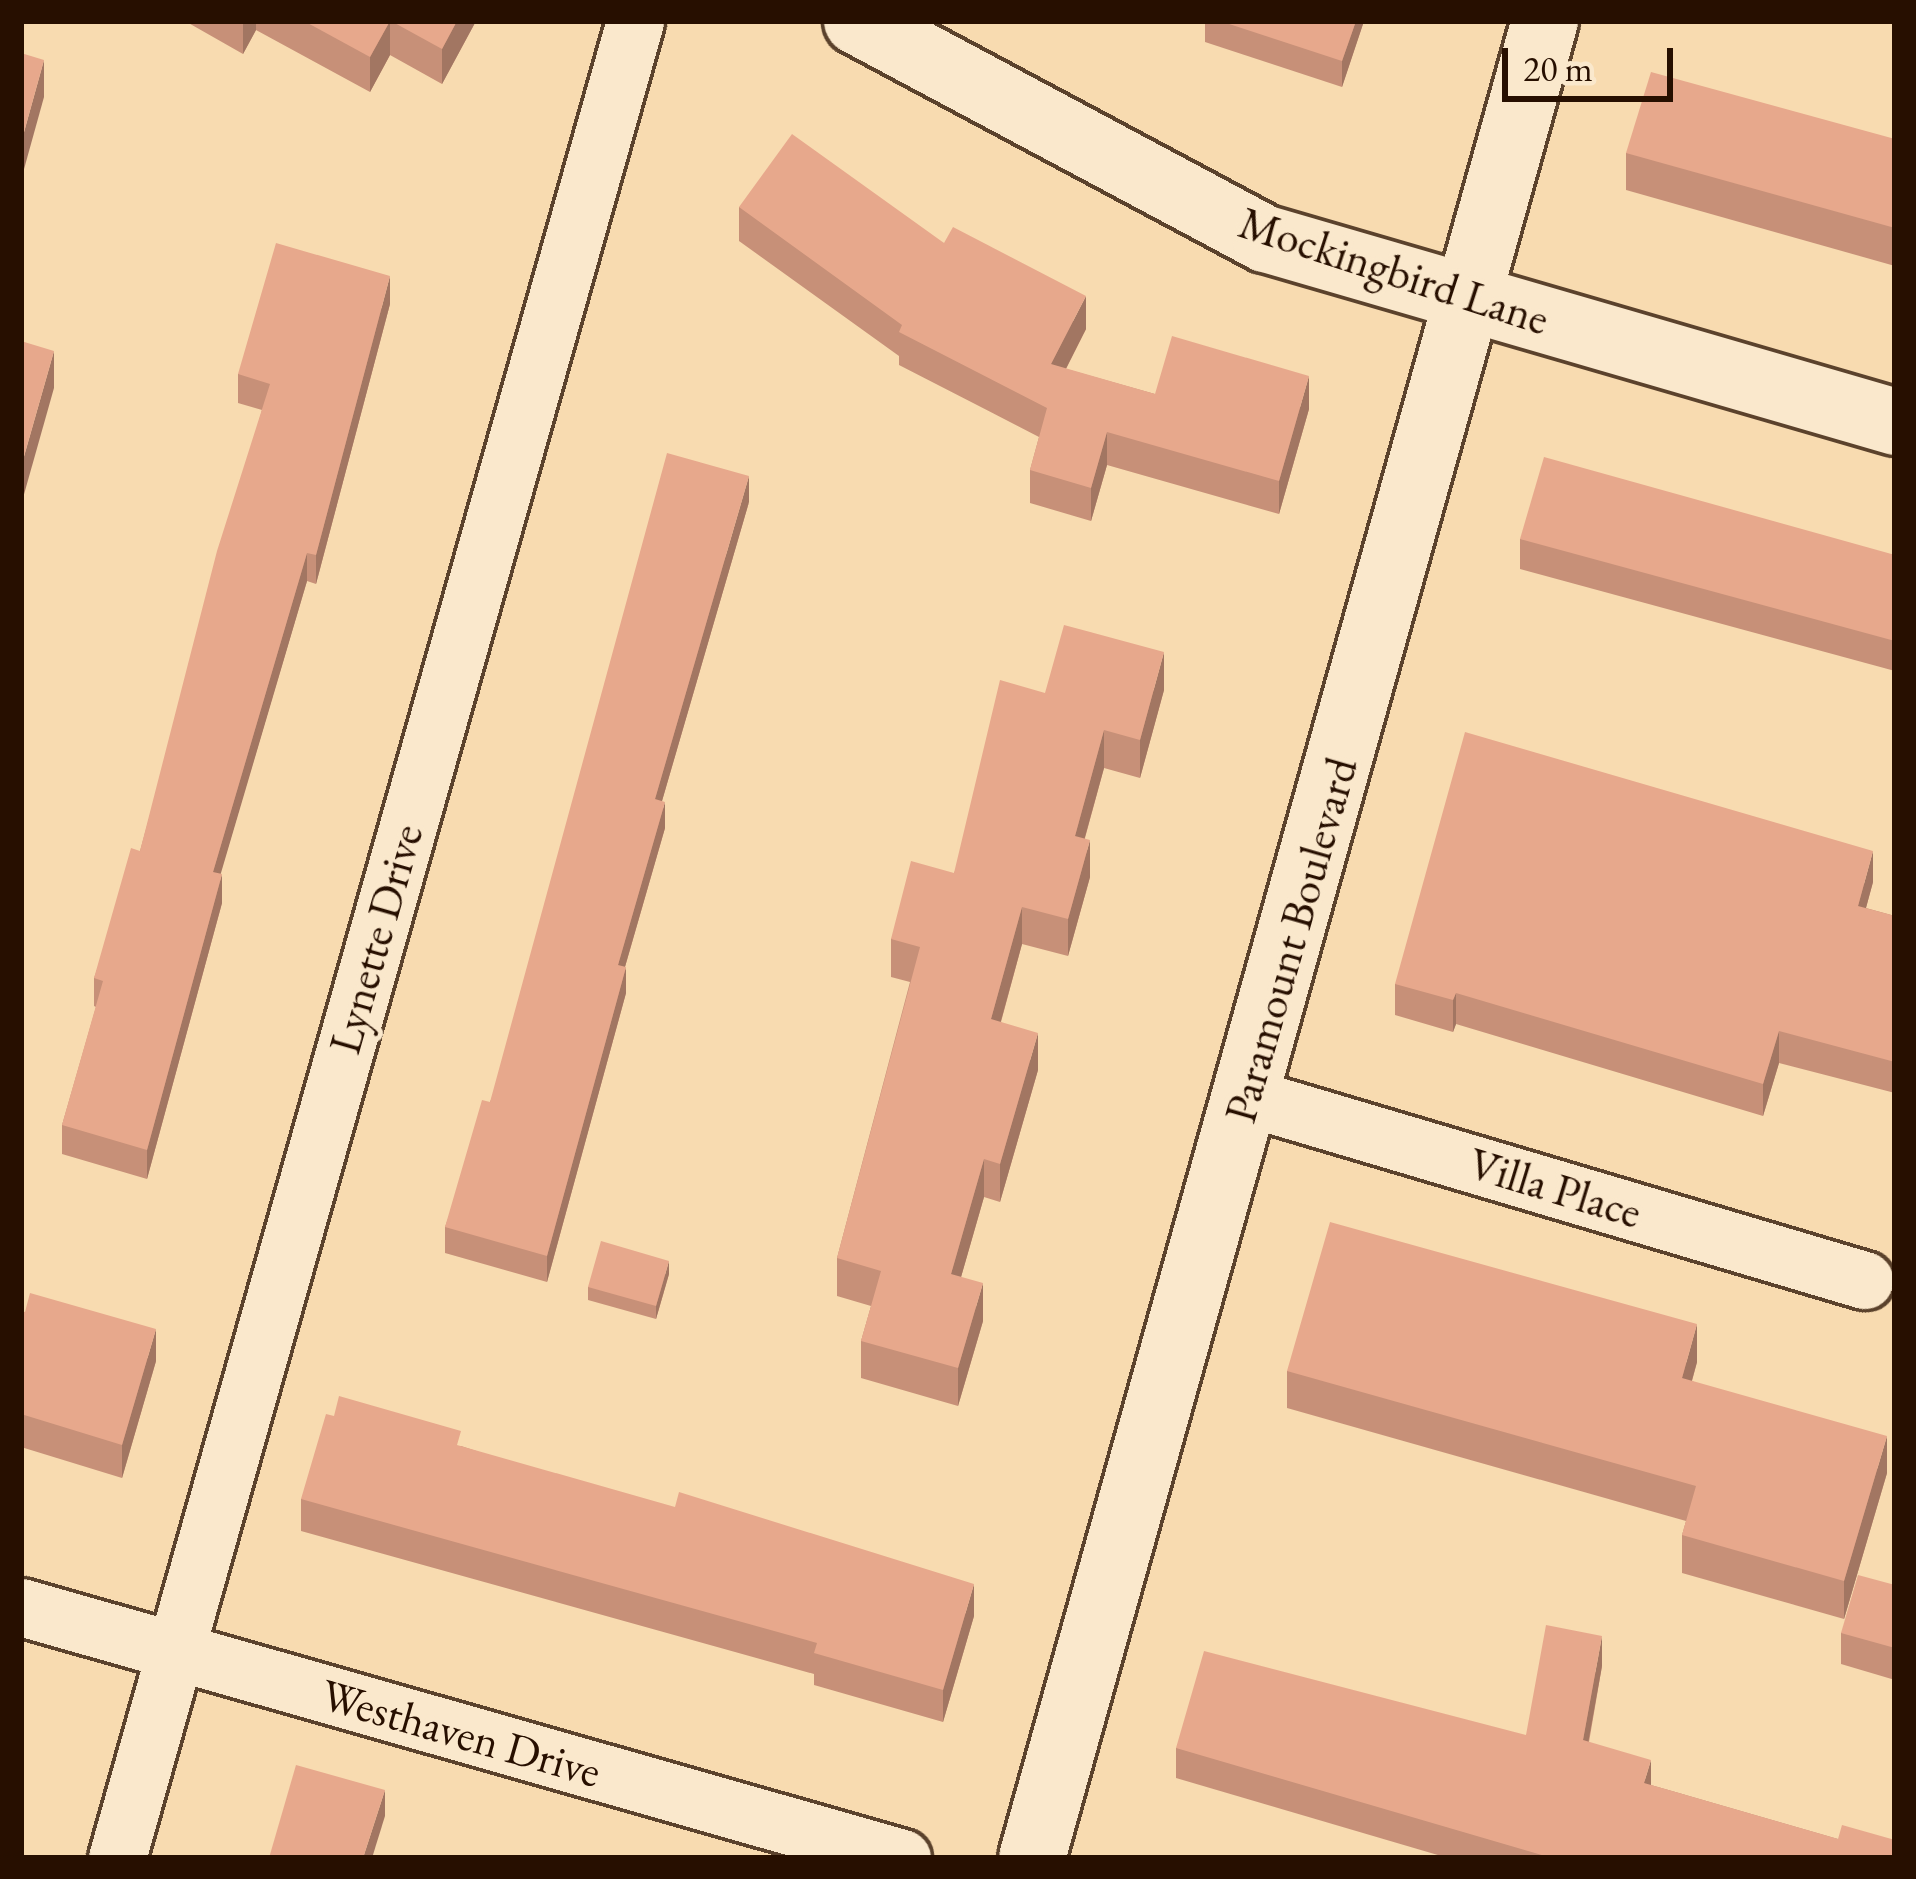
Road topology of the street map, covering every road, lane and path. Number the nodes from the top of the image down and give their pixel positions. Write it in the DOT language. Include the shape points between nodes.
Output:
graph roads {
  1 [pos="634,21"];
  2 [pos="857,21"];
  3 [pos="1545,21"];
  4 [pos="1469,298"];
  5 [pos="1895,422"];
  6 [pos="1247,1097"];
  7 [pos="1864,1280"];
  8 [pos="21,1607"];
  9 [pos="176,1652"];
  10 [pos="117,1858"];
  11 [pos="902,1858"];
  12 [pos="1032,1858"];
  1 -- 9 [label="street, Lynette Drive"];
  2 -- 4 [label="main road, Mockingbird Lane" via="1266,239"];
  3 -- 4 [label="main road, Paramount Boulevard"];
  4 -- 5 [label="main road, Mockingbird Lane"];
  4 -- 6 [label="main road, Paramount Boulevard"];
  6 -- 7 [label="street, Villa Place"];
  6 -- 12 [label="main road, Paramount Boulevard"];
  8 -- 9 [label="street, Westhaven Drive"];
  9 -- 10 [label="street, Lynette Drive"];
  9 -- 11 [label="street, Westhaven Drive"];
}
